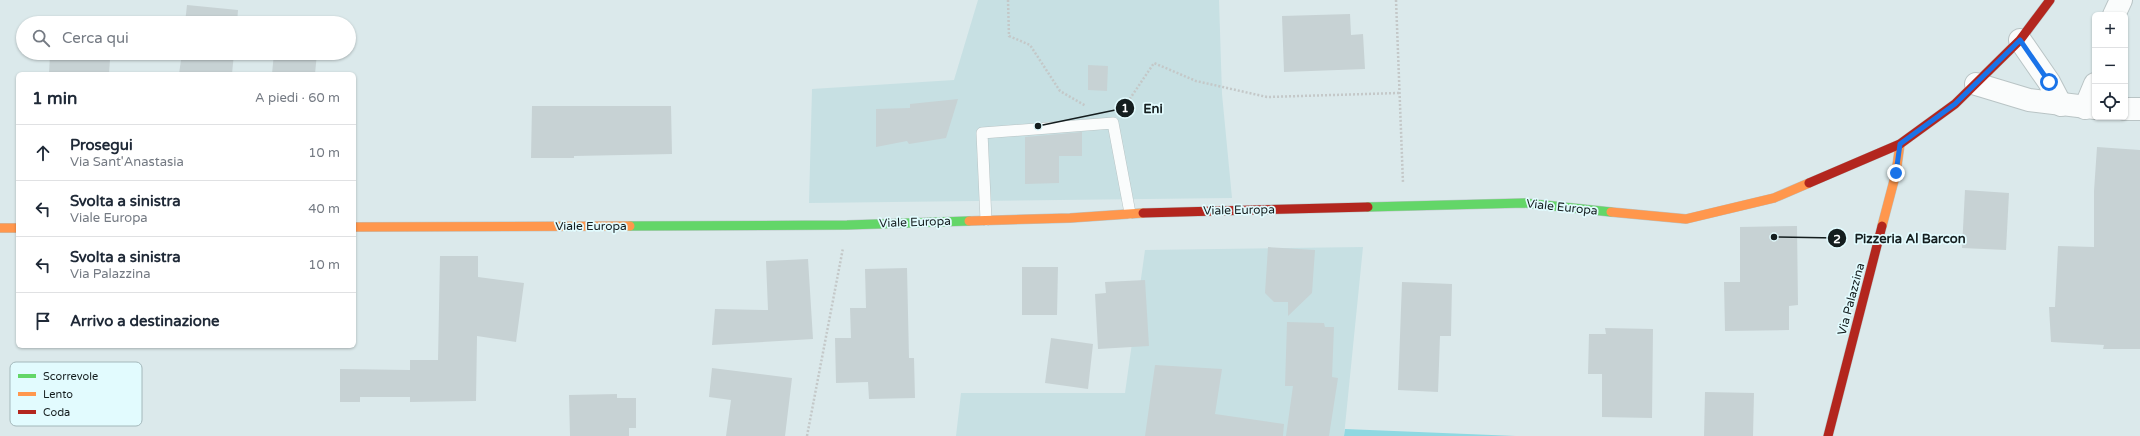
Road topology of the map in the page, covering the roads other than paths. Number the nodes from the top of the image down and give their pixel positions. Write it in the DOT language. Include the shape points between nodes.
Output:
graph roads {
  1 [pos="2050,0"];
  2 [pos="2121,0"];
  3 [pos="2115,12"];
  4 [pos="2020,40"];
  5 [pos="1976,84"];
  6 [pos="2062,105"];
  7 [pos="2090,108"];
  8 [pos="2128,109"];
  9 [pos="2140,109"];
  10 [pos="1900,144"];
  11 [pos="1130,212"];
  12 [pos="986,220"];
  13 [pos="356,227"];
  14 [pos="0,228"];
  15 [pos="16,228"];
  16 [pos="1828,436"];
  1 -- 4 [label="main road, Viale Europa"];
  2 -- 3 [label="street"];
  4 -- 5 [label="main road, Viale Europa"];
  4 -- 6 [label="street"];
  5 -- 6 [label="street" via="2029,100"];
  5 -- 10 [label="main road, Viale Europa" via="1955,104"];
  6 -- 7 [label="street"];
  8 -- 9 [label="street"];
  10 -- 11 [label="main road, Viale Europa" via="1774,198 1686,219 1525,203"];
  10 -- 16 [label="main road, Via Palazzina" via="1896,173"];
  11 -- 12 [label="main road, Viale Europa" via="1070,218"];
  11 -- 12 [label="lane" via="1113,123 982,133"];
  12 -- 13 [label="main road, Viale Europa" via="847,225"];
  14 -- 15 [label="main road"];
}
